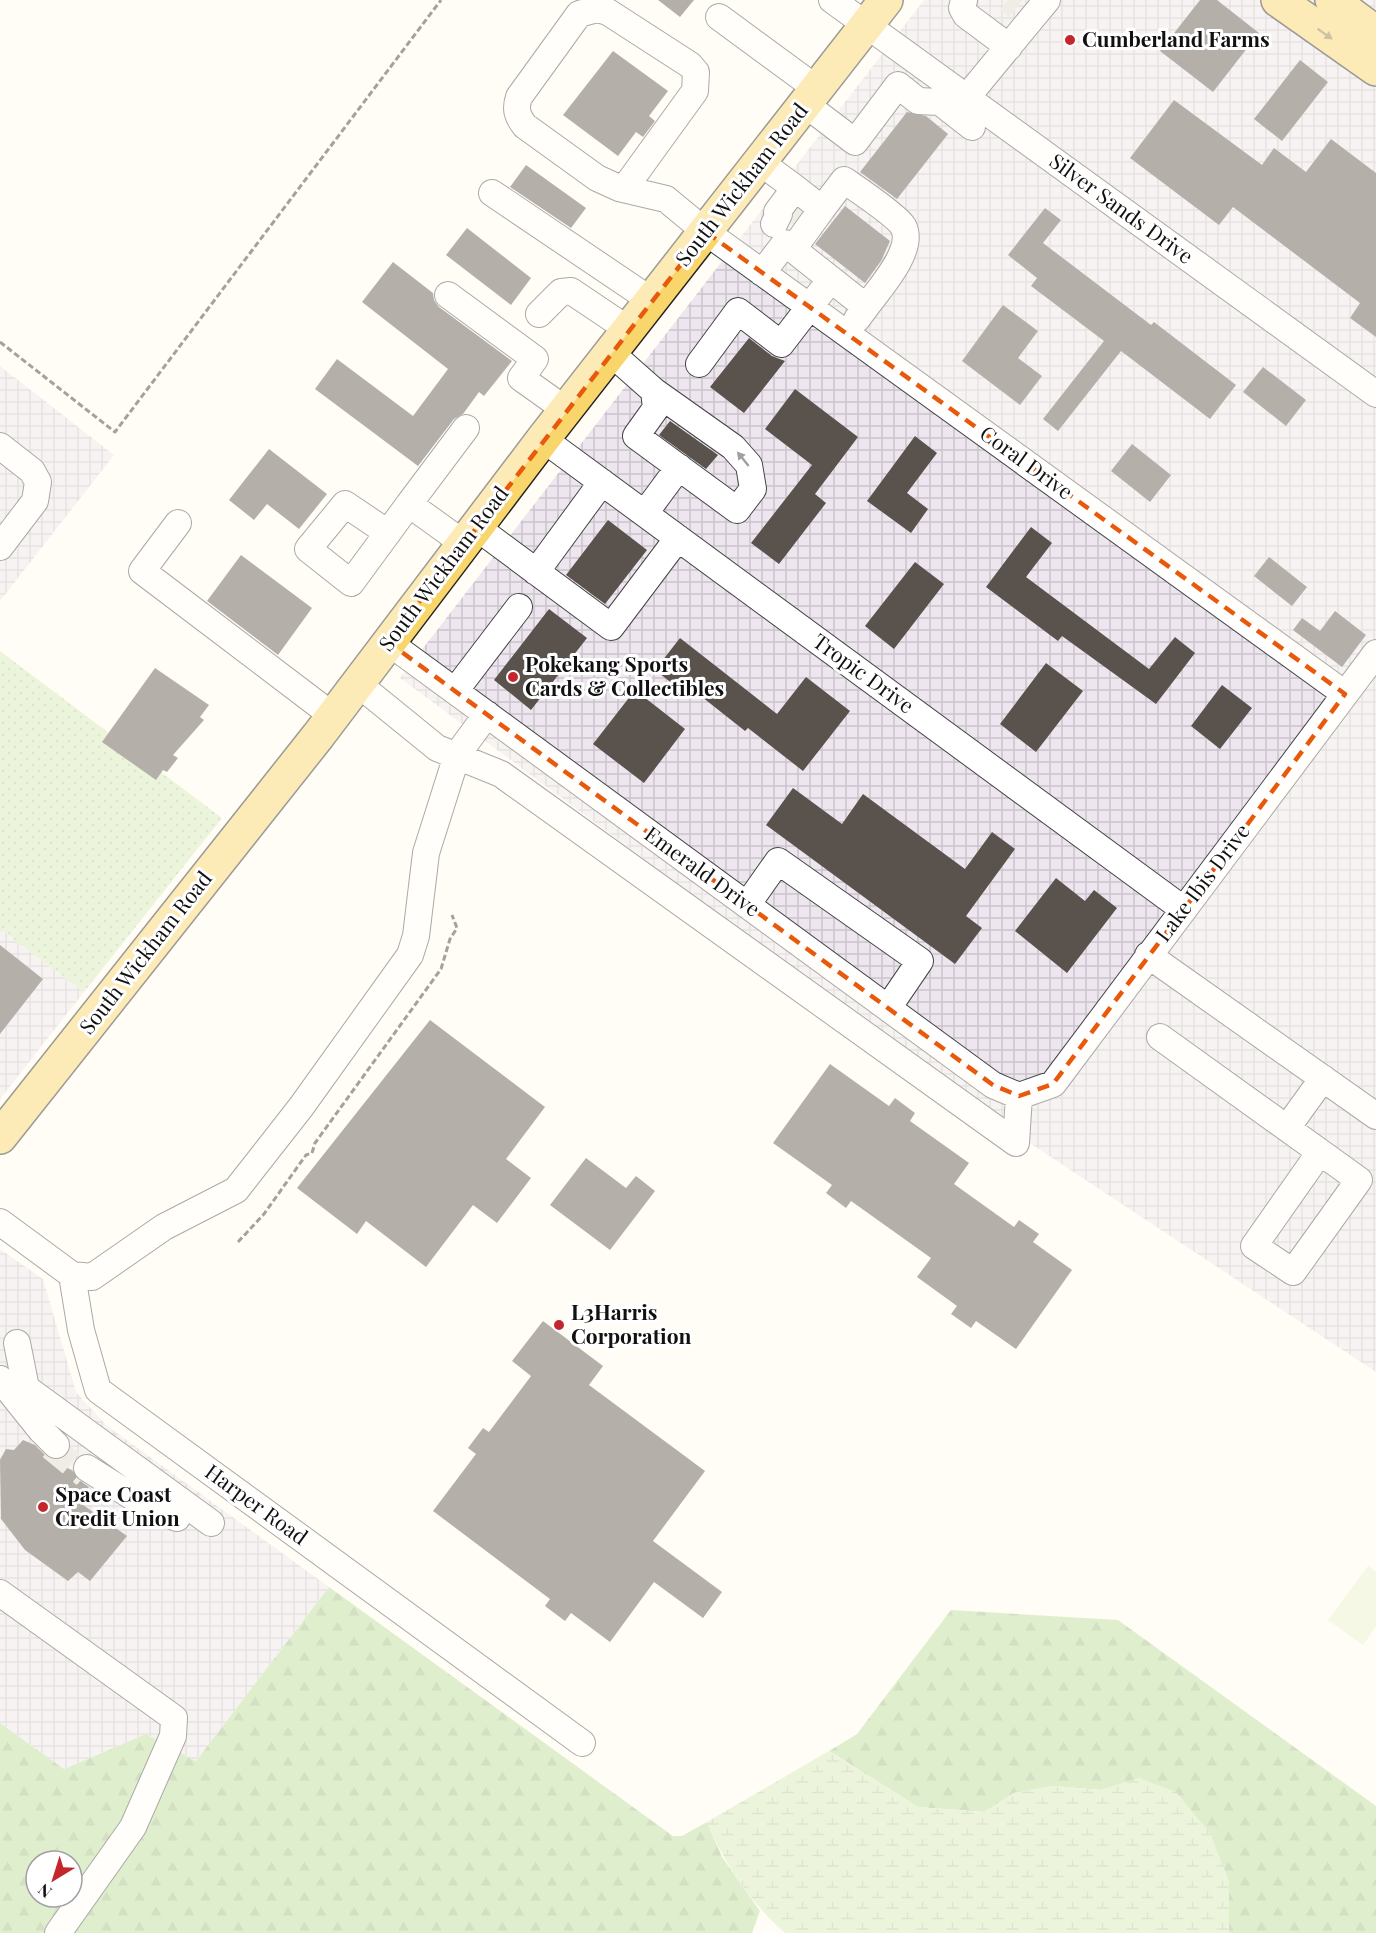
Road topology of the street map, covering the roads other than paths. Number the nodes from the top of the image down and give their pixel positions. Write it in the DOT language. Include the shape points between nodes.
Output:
graph roads {
  1 [pos="832,0"];
  2 [pos="964,0"];
  3 [pos="1278,0"];
  4 [pos="1332,0"];
  5 [pos="1032,9"];
  6 [pos="876,12"];
  7 [pos="719,17"];
  8 [pos="1376,33"];
  9 [pos="1009,47"];
  10 [pos="1376,69"];
  11 [pos="953,95"];
  12 [pos="811,97"];
  13 [pos="972,127"];
  14 [pos="760,162"];
  15 [pos="624,189"];
  16 [pos="492,193"];
  17 [pos="794,221"];
  18 [pos="706,232"];
  19 [pos="762,273"];
  20 [pos="831,279"];
  21 [pos="448,295"];
  22 [pos="652,301"];
  23 [pos="810,307"];
  24 [pos="866,307"];
  25 [pos="540,314"];
  26 [pos="847,334"];
  27 [pos="620,342"];
  28 [pos="699,364"];
  29 [pos="654,391"];
  30 [pos="1376,394"];
  31 [pos="566,410"];
  32 [pos="466,428"];
  33 [pos="543,439"];
  34 [pos="0,446"];
  35 [pos="679,467"];
  36 [pos="602,482"];
  37 [pos="409,504"];
  38 [pos="645,513"];
  39 [pos="177,524"];
  40 [pos="388,532"];
  41 [pos="470,535"];
  42 [pos="678,538"];
  43 [pos="0,547"];
  44 [pos="536,572"];
  45 [pos="519,607"];
  46 [pos="388,642"];
  47 [pos="1376,653"];
  48 [pos="357,683"];
  49 [pos="455,691"];
  50 [pos="1345,694"];
  51 [pos="487,714"];
  52 [pos="333,716"];
  53 [pos="457,755"];
  54 [pos="747,905"];
  55 [pos="1183,909"];
  56 [pos="1149,956"];
  57 [pos="829,965"];
  58 [pos="808,995"];
  59 [pos="888,1008"];
  60 [pos="1160,1037"];
  61 [pos="1323,1078"];
  62 [pos="1019,1096"];
  63 [pos="1376,1116"];
  64 [pos="1287,1128"];
  65 [pos="0,1137"];
  66 [pos="1320,1152"];
  67 [pos="0,1222"];
  68 [pos="72,1275"];
  69 [pos="17,1343"];
  70 [pos="0,1379"];
  71 [pos="29,1400"];
  72 [pos="59,1439"];
  73 [pos="89,1462"];
  74 [pos="177,1518"];
  75 [pos="207,1529"];
  76 [pos="0,1593"];
  77 [pos="582,1743"];
  78 [pos="58,1933"];
  1 -- 6 [label="street, Silver Sands Drive"];
  2 -- 9 [label="street" via="962,8 966,15"];
  3 -- 10 [label="main road, one-way"];
  4 -- 8 [label="main road"];
  5 -- 9 [label="street"];
  6 -- 11 [label="street, Silver Sands Drive"];
  6 -- 12 [label="main road, South Wickham Road"];
  7 -- 12 [label="street"];
  9 -- 11 [label="street"];
  11 -- 12 [label="street" via="918,101 898,85 855,142"];
  11 -- 13 [label="street"];
  11 -- 30 [label="street, Silver Sands Drive"];
  12 -- 14 [label="main road, South Wickham Road"];
  14 -- 17 [label="street"];
  14 -- 18 [label="main road, South Wickham Road"];
  15 -- 15 [label="street" via="597,178 518,118 519,97 533,75 579,14 587,10 608,12 690,64 696,72 695,91"];
  15 -- 18 [label="street, Coral Drive" via="666,199"];
  16 -- 22 [label="street"];
  17 -- 19 [label="street" via="785,243"];
  17 -- 20 [label="street"];
  17 -- 24 [label="street" via="844,180 903,225 907,238 904,253"];
  18 -- 19 [label="street, Coral Drive"];
  18 -- 22 [label="main road, South Wickham Road"];
  19 -- 23 [label="street, Coral Drive"];
  20 -- 23 [label="street"];
  20 -- 24 [label="street"];
  21 -- 31 [label="street" via="535,359 521,378"];
  22 -- 27 [label="main road, South Wickham Road"];
  23 -- 26 [label="street, Coral Drive"];
  23 -- 28 [label="street" via="782,344 738,311"];
  24 -- 26 [label="street"];
  25 -- 27 [label="street" via="561,292 571,291"];
  26 -- 50 [label="street, Coral Drive"];
  27 -- 29 [label="street"];
  27 -- 31 [label="main road, South Wickham Road"];
  29 -- 35 [label="street" via="656,408 636,436"];
  35 -- 29 [label="street, one-way" via="737,510 753,489 749,465 733,447"];
  31 -- 33 [label="main road, South Wickham Road"];
  32 -- 37 [label="street"];
  33 -- 36 [label="street, Tropic Drive"];
  33 -- 41 [label="main road, South Wickham Road"];
  34 -- 43 [label="street" via="32,471 38,482 35,501"];
  35 -- 38 [label="street"];
  36 -- 38 [label="street, Tropic Drive"];
  36 -- 44 [label="street"];
  37 -- 40 [label="street"];
  37 -- 41 [label="street"];
  38 -- 42 [label="street, Tropic Drive"];
  39 -- 52 [label="street" via="142,571"];
  41 -- 44 [label="street"];
  41 -- 46 [label="main road, South Wickham Road"];
  42 -- 44 [label="street" via="611,627"];
  42 -- 55 [label="street, Tropic Drive"];
  45 -- 49 [label="street"];
  46 -- 48 [label="main road, South Wickham Road"];
  46 -- 49 [label="street, Emerald Drive"];
  47 -- 50 [label="street, Lake Ibis Drive"];
  48 -- 52 [label="main road, South Wickham Road"];
  48 -- 53 [label="street" via="437,748"];
  49 -- 51 [label="street, Emerald Drive"];
  50 -- 55 [label="street, Lake Ibis Drive"];
  51 -- 53 [label="street"];
  51 -- 54 [label="street, Emerald Drive"];
  52 -- 65 [label="main road, South Wickham Road"];
  53 -- 58 [label="street" via="501,774"];
  53 -- 68 [label="street" via="426,853 410,955 301,1107 236,1190 164,1227 92,1277"];
  54 -- 57 [label="street, Emerald Drive"];
  54 -- 59 [label="street" via="778,861 920,962"];
  55 -- 56 [label="street, Lake Ibis Drive"];
  56 -- 61 [label="street"];
  56 -- 62 [label="street, Lake Ibis Drive" via="1053,1084"];
  57 -- 58 [label="street"];
  57 -- 59 [label="street, Emerald Drive"];
  58 -- 62 [label="street" via="1016,1143"];
  59 -- 62 [label="street, Emerald Drive" via="993,1085"];
  60 -- 64 [label="street"];
  61 -- 63 [label="street"];
  61 -- 64 [label="street"];
  64 -- 66 [label="street"];
  66 -- 66 [label="street" via="1359,1180 1293,1272 1254,1246"];
  67 -- 68 [label="street"];
  68 -- 77 [label="street, Harper Road" via="81,1330 98,1390"];
  69 -- 71 [label="street"];
  70 -- 71 [label="street"];
  71 -- 72 [label="street"];
  71 -- 75 [label="street"];
  73 -- 74 [label="street"];
  73 -- 74 [label="street" via="144,1504"];
  73 -- 75 [label="street"];
  74 -- 75 [label="street"];
  76 -- 78 [label="street" via="174,1718 173,1736 133,1827"];
}
